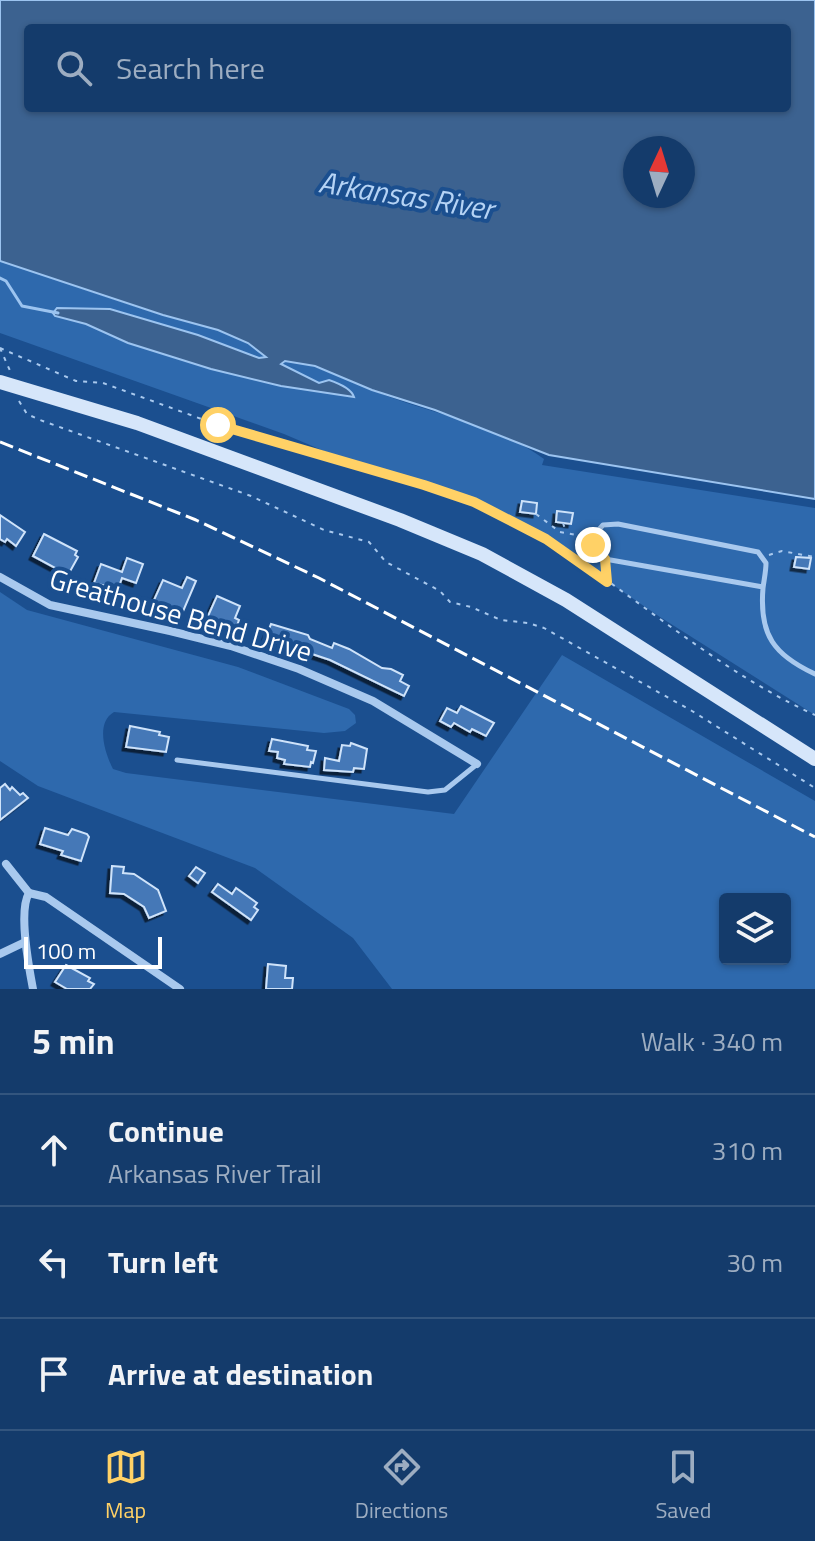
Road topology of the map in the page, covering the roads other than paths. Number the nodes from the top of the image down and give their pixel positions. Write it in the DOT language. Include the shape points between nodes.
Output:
graph roads {
  1 [pos="7,384"];
  2 [pos="0,577"];
  3 [pos="763,587"];
  4 [pos="815,665"];
  5 [pos="806,670"];
  6 [pos="815,674"];
  7 [pos="807,751"];
  8 [pos="177,760"];
  9 [pos="477,764"];
  10 [pos="6,864"];
  11 [pos="29,893"];
  12 [pos="25,942"];
  13 [pos="0,954"];
  14 [pos="33,989"];
  15 [pos="180,989"];
  1 -- 7 [label="street" via="137,423 482,554 566,600"];
  2 -- 9 [label="street, Greathouse Bend Drive" via="50,605 231,646 299,669 373,701"];
  3 -- 3 [label="lane" via="765,558 754,550 618,524 603,525 593,538 596,553 605,559"];
  3 -- 5 [label="lane" via="763,613 774,646"];
  4 -- 5 [label="lane"];
  5 -- 6 [label="lane"];
  8 -- 9 [label="lane" via="428,792 445,790"];
  10 -- 11 [label="street"];
  11 -- 12 [label="street"];
  11 -- 15 [label="street" via="46,897"];
  12 -- 13 [label="street"];
  12 -- 14 [label="street"];
}
